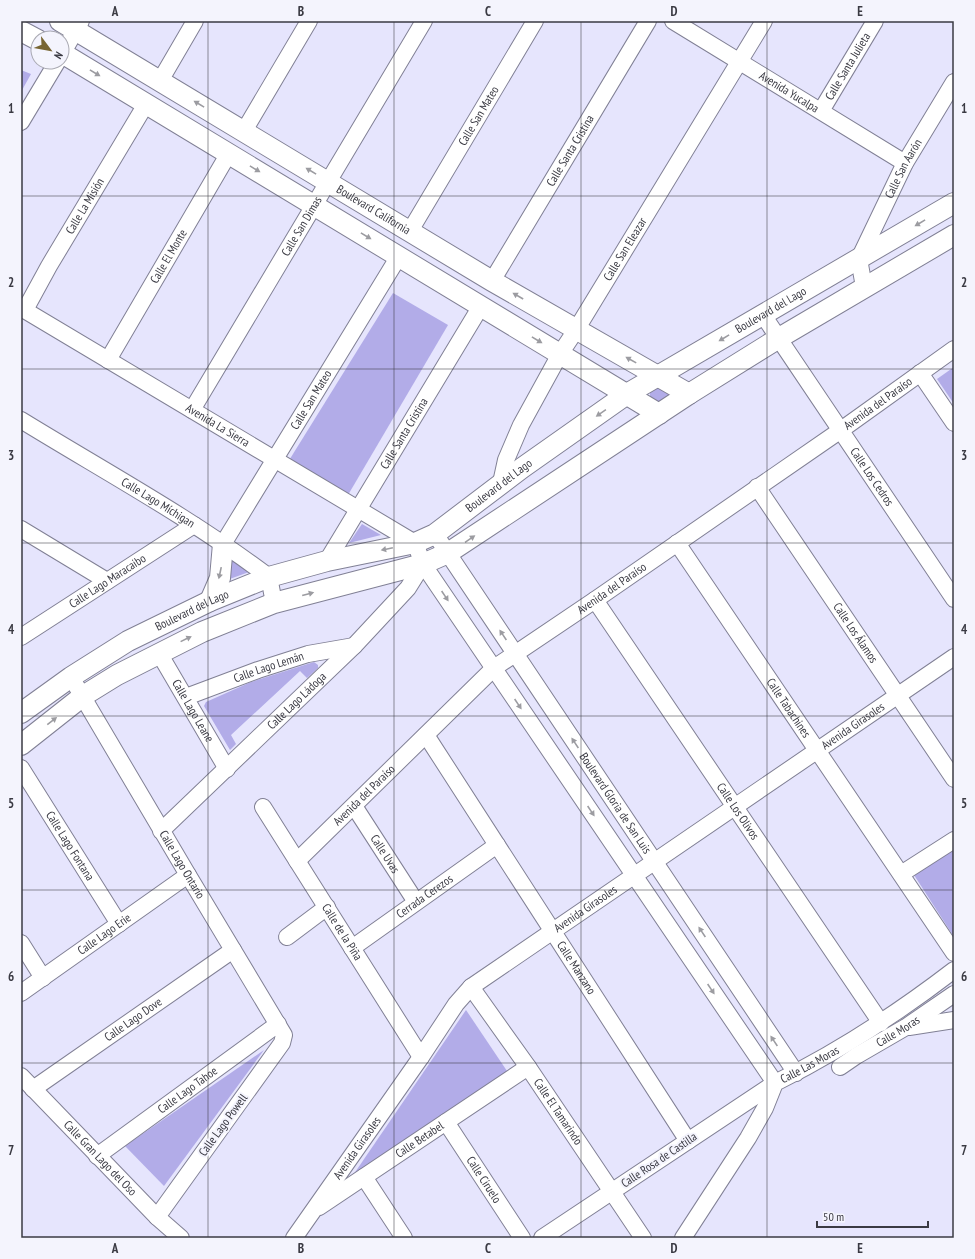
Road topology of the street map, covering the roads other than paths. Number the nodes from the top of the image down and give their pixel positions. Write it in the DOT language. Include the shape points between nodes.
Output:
graph roads {
  1 [pos="195,21"];
  2 [pos="309,21"];
  3 [pos="424,21"];
  4 [pos="535,21"];
  5 [pos="648,21"];
  6 [pos="674,21"];
  7 [pos="764,21"];
  8 [pos="875,21"];
  9 [pos="72,24"];
  10 [pos="21,31"];
  11 [pos="30,36"];
  12 [pos="70,58"];
  13 [pos="739,61"];
  14 [pos="52,70"];
  15 [pos="160,81"];
  16 [pos="954,82"];
  17 [pos="146,104"];
  18 [pos="821,112"];
  19 [pos="21,122"];
  20 [pos="244,131"];
  21 [pos="229,153"];
  22 [pos="905,163"];
  23 [pos="328,182"];
  24 [pos="954,203"];
  25 [pos="314,205"];
  26 [pos="410,231"];
  27 [pos="954,235"];
  28 [pos="399,256"];
  29 [pos="859,259"];
  30 [pos="492,281"];
  31 [pos="864,287"];
  32 [pos="481,306"];
  33 [pos="23,309"];
  34 [pos="763,314"];
  35 [pos="576,330"];
  36 [pos="779,338"];
  37 [pos="954,349"];
  38 [pos="560,354"];
  39 [pos="108,360"];
  40 [pos="920,373"];
  41 [pos="660,376"];
  42 [pos="627,394"];
  43 [pos="689,394"];
  44 [pos="192,410"];
  45 [pos="659,414"];
  46 [pos="21,420"];
  47 [pos="954,423"];
  48 [pos="840,430"];
  49 [pos="275,460"];
  50 [pos="501,483"];
  51 [pos="758,487"];
  52 [pos="358,509"];
  53 [pos="194,525"];
  54 [pos="22,530"];
  55 [pos="436,534"];
  56 [pos="415,543"];
  57 [pos="677,543"];
  58 [pos="223,544"];
  59 [pos="448,553"];
  60 [pos="327,562"];
  61 [pos="423,564"];
  62 [pos="268,577"];
  63 [pos="107,581"];
  64 [pos="954,599"];
  65 [pos="595,600"];
  66 [pos="210,601"];
  67 [pos="274,603"];
  68 [pos="21,637"];
  69 [pos="354,646"];
  70 [pos="159,653"];
  71 [pos="515,654"];
  72 [pos="954,657"];
  73 [pos="494,668"];
  74 [pos="71,677"];
  75 [pos="82,696"];
  76 [pos="898,696"];
  77 [pos="186,698"];
  78 [pos="21,713"];
  79 [pos="426,735"];
  80 [pos="21,745"];
  81 [pos="817,750"];
  82 [pos="21,768"];
  83 [pos="228,768"];
  84 [pos="954,779"];
  85 [pos="354,806"];
  86 [pos="263,807"];
  87 [pos="735,807"];
  88 [pos="161,831"];
  89 [pos="954,840"];
  90 [pos="497,845"];
  91 [pos="297,861"];
  92 [pos="654,862"];
  93 [pos="901,874"];
  94 [pos="188,875"];
  95 [pos="634,875"];
  96 [pos="416,902"];
  97 [pos="327,907"];
  98 [pos="119,924"];
  99 [pos="553,931"];
  100 [pos="287,937"];
  101 [pos="21,943"];
  102 [pos="352,948"];
  103 [pos="233,950"];
  104 [pos="954,953"];
  105 [pos="954,970"];
  106 [pos="43,978"];
  107 [pos="471,987"];
  108 [pos="21,993"];
  109 [pos="954,994"];
  110 [pos="954,1020"];
  111 [pos="881,1023"];
  112 [pos="281,1028"];
  113 [pos="906,1028"];
  114 [pos="421,1057"];
  115 [pos="528,1067"];
  116 [pos="840,1067"];
  117 [pos="796,1073"];
  118 [pos="21,1076"];
  119 [pos="775,1083"];
  120 [pos="33,1089"];
  121 [pos="446,1122"];
  122 [pos="688,1141"];
  123 [pos="97,1156"];
  124 [pos="364,1177"];
  125 [pos="612,1192"];
  126 [pos="311,1212"];
  127 [pos="157,1217"];
  128 [pos="181,1238"];
  129 [pos="294,1238"];
  130 [pos="404,1238"];
  131 [pos="522,1238"];
  132 [pos="542,1238"];
  133 [pos="642,1238"];
  134 [pos="683,1238"];
  1 -- 15 [label="street"];
  2 -- 20 [label="street"];
  3 -- 23 [label="street, Calle San Dimas"];
  4 -- 26 [label="street, Calle San Mateo"];
  5 -- 30 [label="street, Calle Santa Cristina"];
  6 -- 13 [label="street, Avenida Yucalpa"];
  7 -- 13 [label="street, Calle San Eleazar"];
  8 -- 18 [label="street, Calle Santa Julieta"];
  9 -- 15 [label="street, Boulevard California"];
  10 -- 11 [label="street"];
  12 -- 17 [label="street, one-way"];
  13 -- 18 [label="street, Avenida Yucalpa"];
  13 -- 35 [label="street, Calle San Eleazar"];
  14 -- 19 [label="street"];
  20 -- 15 [label="street, Boulevard California, one-way"];
  16 -- 22 [label="street, Calle San Aarón"];
  17 -- 21 [label="street"];
  17 -- 33 [label="street, Calle La Misión"];
  18 -- 22 [label="street, Avenida Yucalpa"];
  23 -- 20 [label="street, Boulevard California, one-way"];
  21 -- 25 [label="street, one-way"];
  21 -- 39 [label="street, Calle El Monte"];
  22 -- 29 [label="street, Calle San Aarón"];
  23 -- 25 [label="street, Calle San Dimas"];
  23 -- 26 [label="street, Boulevard California"];
  24 -- 29 [label="street, Boulevard del Lago, one-way"];
  25 -- 28 [label="street, one-way"];
  25 -- 44 [label="street, Calle San Dimas"];
  26 -- 30 [label="street, Boulevard California"];
  27 -- 31 [label="street, Boulevard del Lago"];
  28 -- 32 [label="street"];
  28 -- 49 [label="street, Calle San Mateo"];
  29 -- 31 [label="street"];
  29 -- 34 [label="street, Boulevard del Lago"];
  35 -- 30 [label="street, Boulevard California, one-way"];
  31 -- 36 [label="street, Boulevard del Lago"];
  32 -- 38 [label="street, one-way"];
  32 -- 52 [label="street, Calle Santa Cristina"];
  33 -- 39 [label="street, Avenida La Sierra"];
  34 -- 36 [label="street, Calle Los Cedros"];
  34 -- 41 [label="street, Boulevard del Lago, one-way"];
  35 -- 38 [label="street, Calle San Eleazar"];
  41 -- 35 [label="street, Boulevard California, one-way"];
  36 -- 43 [label="street, Boulevard del Lago"];
  36 -- 48 [label="street, Calle Los Cedros"];
  37 -- 40 [label="street, Avenida del Paraíso"];
  38 -- 42 [label="street"];
  38 -- 50 [label="street, Calle San Eleazar" via="512,443"];
  39 -- 44 [label="street, Avenida La Sierra"];
  40 -- 47 [label="street"];
  40 -- 48 [label="street, Avenida del Paraíso"];
  41 -- 42 [label="street, Boulevard del Lago"];
  41 -- 43 [label="street, Boulevard California"];
  42 -- 45 [label="street"];
  42 -- 50 [label="street, Boulevard del Lago, one-way"];
  43 -- 45 [label="street, Boulevard del Lago"];
  44 -- 49 [label="street, Avenida La Sierra"];
  59 -- 45 [label="street, Boulevard del Lago, one-way"];
  46 -- 53 [label="street, Calle Lago Míchigan"];
  48 -- 51 [label="street, Avenida del Paraíso"];
  48 -- 64 [label="street, Calle Los Cedros"];
  49 -- 52 [label="street, Avenida La Sierra"];
  49 -- 58 [label="street, Calle San Mateo"];
  50 -- 55 [label="street, Boulevard del Lago"];
  51 -- 57 [label="street, Avenida del Paraíso"];
  51 -- 76 [label="street, Calle Los Álamos"];
  52 -- 56 [label="street, Avenida La Sierra"];
  52 -- 60 [label="street, Calle Santa Cristina"];
  53 -- 58 [label="street, Calle Lago Míchigan"];
  53 -- 63 [label="street, Calle Lago Maracaibo"];
  54 -- 63 [label="street"];
  55 -- 56 [label="street, Boulevard del Lago"];
  55 -- 59 [label="street, Boulevard Gloria de San Luis"];
  56 -- 60 [label="street, Boulevard del Lago, one-way"];
  56 -- 61 [label="street, Boulevard Gloria de San Luis"];
  57 -- 65 [label="street, Avenida del Paraíso"];
  57 -- 81 [label="street, Calle Tabachines"];
  58 -- 62 [label="street, Calle Lago Míchigan"];
  58 -- 66 [label="street, one-way" via="220,578"];
  59 -- 61 [label="street, Boulevard del Lago"];
  71 -- 59 [label="street, Boulevard Gloria de San Luis, one-way"];
  60 -- 62 [label="street, Boulevard del Lago"];
  67 -- 61 [label="street, Boulevard del Lago, one-way"];
  61 -- 69 [label="street, Calle Lago Ládoga" via="408,588"];
  61 -- 73 [label="street, Boulevard Gloria de San Luis, one-way"];
  62 -- 66 [label="street, Boulevard del Lago"];
  62 -- 67 [label="street"];
  63 -- 68 [label="street, Calle Lago Maracaibo"];
  65 -- 71 [label="street, Avenida del Paraíso"];
  65 -- 87 [label="street, Calle Los Olivos"];
  66 -- 74 [label="street, Boulevard del Lago" via="128,641"];
  70 -- 67 [label="street, Boulevard del Lago, one-way" via="202,632"];
  69 -- 77 [label="street, Calle Lago Lemán" via="308,654"];
  69 -- 83 [label="street, Calle Lago Ládoga"];
  70 -- 75 [label="street, Boulevard del Lago"];
  70 -- 77 [label="street, Calle Lago Leane"];
  71 -- 73 [label="street, Avenida del Paraíso"];
  92 -- 71 [label="street, Boulevard Gloria de San Luis, one-way"];
  72 -- 76 [label="street, Avenida Girasoles"];
  73 -- 79 [label="street, Avenida del Paraíso"];
  73 -- 95 [label="street, Boulevard Gloria de San Luis, one-way"];
  74 -- 75 [label="street, Calle Lago Ontario"];
  74 -- 78 [label="street, Boulevard del Lago"];
  80 -- 75 [label="street, Boulevard del Lago, one-way"];
  75 -- 88 [label="street, Calle Lago Ontario"];
  76 -- 81 [label="street, Avenida Girasoles"];
  76 -- 84 [label="street, Calle Los Álamos"];
  77 -- 83 [label="street, Calle Lago Leane"];
  79 -- 85 [label="street, Avenida del Paraíso"];
  79 -- 90 [label="street, Calle Manzano"];
  81 -- 87 [label="street, Avenida Girasoles"];
  81 -- 93 [label="street, Calle Tabachines"];
  82 -- 98 [label="street, Calle Lago Fontana"];
  83 -- 88 [label="street, Calle Lago Ládoga"];
  85 -- 91 [label="street, Avenida del Paraíso"];
  85 -- 96 [label="street, Calle Uvas"];
  86 -- 91 [label="street, Calle de la Piña"];
  87 -- 92 [label="street, Avenida Girasoles"];
  87 -- 111 [label="street, Calle Los Olivos"];
  88 -- 94 [label="street, Calle Lago Ontario"];
  89 -- 93 [label="street"];
  90 -- 96 [label="street, Cerrada Cerezos"];
  90 -- 99 [label="street, Calle Manzano"];
  91 -- 97 [label="street, Calle de la Piña"];
  92 -- 95 [label="street, Avenida Girasoles"];
  117 -- 92 [label="street, Boulevard Gloria de San Luis, one-way"];
  93 -- 104 [label="street, Calle Tabachines"];
  94 -- 98 [label="street, Calle Lago Erie"];
  94 -- 103 [label="street, Calle Lago Ontario"];
  95 -- 99 [label="street, Avenida Girasoles"];
  95 -- 119 [label="street, Boulevard Gloria de San Luis, one-way"];
  96 -- 102 [label="street, Cerrada Cerezos"];
  97 -- 100 [label="street"];
  97 -- 102 [label="street, Calle de la Piña"];
  98 -- 106 [label="street, Calle Lago Erie"];
  99 -- 107 [label="street, Avenida Girasoles"];
  99 -- 122 [label="street, Calle Manzano"];
  101 -- 106 [label="street"];
  102 -- 114 [label="street, Calle de la Piña"];
  103 -- 112 [label="street, Calle Lago Ontario"];
  103 -- 120 [label="street, Calle Lago Dove"];
  105 -- 111 [label="street, Calle Las Moras"];
  106 -- 108 [label="street, Calle Lago Erie"];
  107 -- 114 [label="street, Avenida Girasoles" via="456,1004"];
  107 -- 115 [label="street, Calle El Tamarindo"];
  109 -- 113 [label="street, Calle Moras"];
  110 -- 113 [label="street"];
  111 -- 117 [label="street, Calle Las Moras"];
  112 -- 123 [label="street, Calle Lago Tahoe"];
  112 -- 127 [label="street, Calle Lago Powell" via="284,1035 282,1043"];
  113 -- 116 [label="street, Calle Moras"];
  114 -- 126 [label="street, Avenida Girasoles"];
  115 -- 121 [label="street, Calle Betabel"];
  115 -- 125 [label="street, Calle El Tamarindo"];
  117 -- 119 [label="street, Calle Las Moras"];
  118 -- 120 [label="street, Calle Gran Lago del Oso"];
  119 -- 122 [label="street, Calle Rosa de Castilla"];
  119 -- 134 [label="street, Calle Las Moras" via="765,1108 748,1138"];
  120 -- 123 [label="street, Calle Gran Lago del Oso"];
  121 -- 124 [label="street, Calle Betabel"];
  121 -- 131 [label="street, Calle Ciruelo"];
  122 -- 125 [label="street, Calle Rosa de Castilla"];
  123 -- 127 [label="street, Calle Gran Lago del Oso"];
  124 -- 126 [label="street, Calle Betabel"];
  124 -- 130 [label="street"];
  125 -- 132 [label="street, Calle Rosa de Castilla"];
  125 -- 133 [label="street, Calle El Tamarindo"];
  126 -- 129 [label="street, Avenida Girasoles"];
  127 -- 128 [label="street, Calle Gran Lago del Oso"];
}
